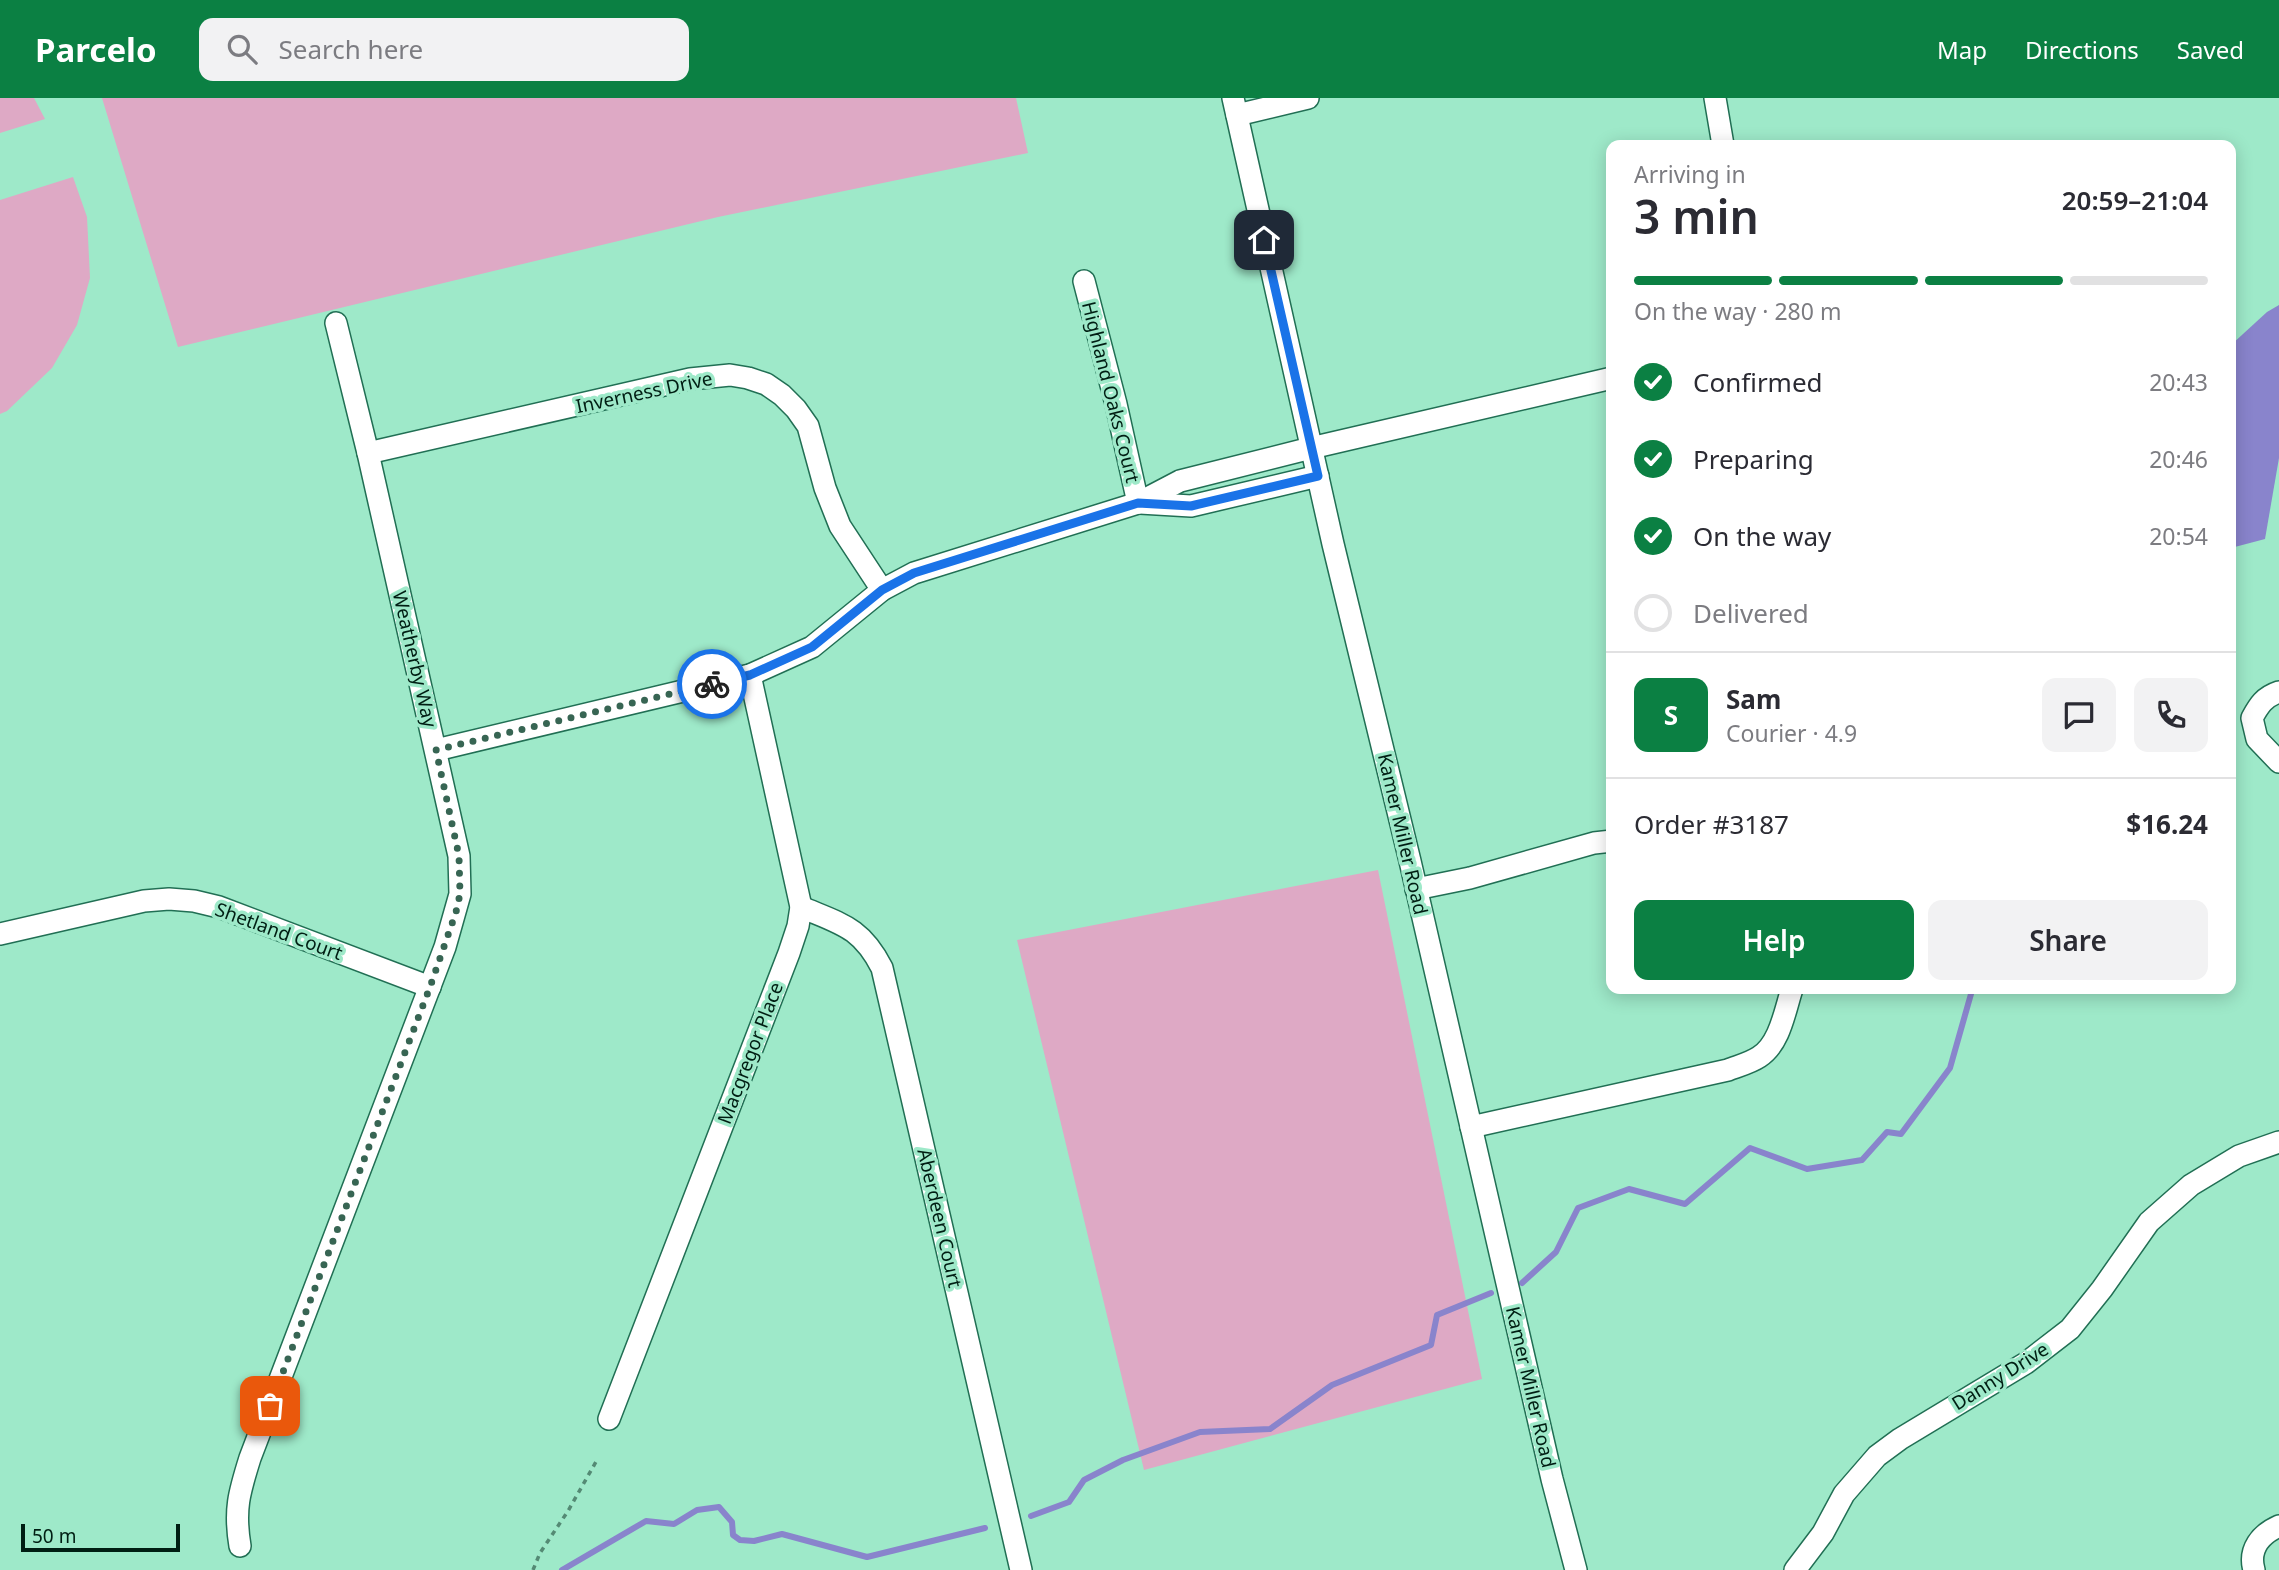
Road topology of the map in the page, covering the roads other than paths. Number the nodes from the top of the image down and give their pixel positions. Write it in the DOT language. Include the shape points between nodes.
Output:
graph roads {
  1 [pos="1308,98"];
  2 [pos="1715,98"];
  3 [pos="1235,107"];
  4 [pos="1722,140"];
  5 [pos="1084,281"];
  6 [pos="336,323"];
  7 [pos="1606,379"];
  8 [pos="1311,447"];
  9 [pos="368,453"];
  10 [pos="1318,476"];
  11 [pos="1138,503"];
  12 [pos="882,590"];
  13 [pos="750,675"];
  14 [pos="2279,692"];
  15 [pos="436,750"];
  16 [pos="2279,762"];
  17 [pos="1606,842"];
  18 [pos="1416,889"];
  19 [pos="801,907"];
  20 [pos="0,934"];
  21 [pos="430,987"];
  22 [pos="1790,994"];
  23 [pos="1471,1127"];
  24 [pos="2279,1142"];
  25 [pos="609,1419"];
  26 [pos="2279,1527"];
  27 [pos="240,1546"];
  28 [pos="1021,1570"];
  29 [pos="1576,1570"];
  30 [pos="1795,1570"];
  31 [pos="2253,1570"];
  1 -- 3 [label="street"];
  2 -- 4 [label="street"];
  3 -- 8 [label="street, Kamer Miller Road"];
  5 -- 11 [label="street, Highland Oaks Court"];
  6 -- 9 [label="street, Weatherby Way"];
  7 -- 8 [label="street"];
  8 -- 10 [label="street, Kamer Miller Road"];
  8 -- 11 [label="street" via="1180,481"];
  9 -- 12 [label="street, Inverness Drive" via="690,379 748,378 782,395 808,426 840,526"];
  9 -- 15 [label="street, Weatherby Way"];
  10 -- 11 [label="street" via="1191,506"];
  10 -- 18 [label="street, Kamer Miller Road"];
  11 -- 12 [label="street" via="914,573"];
  12 -- 13 [label="street" via="812,647"];
  13 -- 15 [label="street"];
  13 -- 19 [label="street, Macgregor Place"];
  14 -- 16 [label="street" via="2261,702 2252,718 2257,739"];
  15 -- 21 [label="street, Weatherby Way" via="459,856 460,894"];
  17 -- 18 [label="street"];
  18 -- 23 [label="street, Kamer Miller Road"];
  19 -- 25 [label="street, Macgregor Place" via="789,953"];
  19 -- 28 [label="street, Aberdeen Court" via="858,933 882,968"];
  20 -- 21 [label="street, Shetland Court" via="118,905 194,901"];
  21 -- 27 [label="street, Weatherby Way" via="250,1458 238,1494"];
  22 -- 23 [label="street" via="1772,1043 1760,1057 1728,1070"];
  23 -- 29 [label="street, Kamer Miller Road"];
  24 -- 30 [label="street, Danny Drive" via="2239,1156 2191,1185 2149,1223 2070,1329 2026,1363 1877,1456 1844,1494"];
  26 -- 31 [label="street" via="2268,1531 2253,1550"];
}
